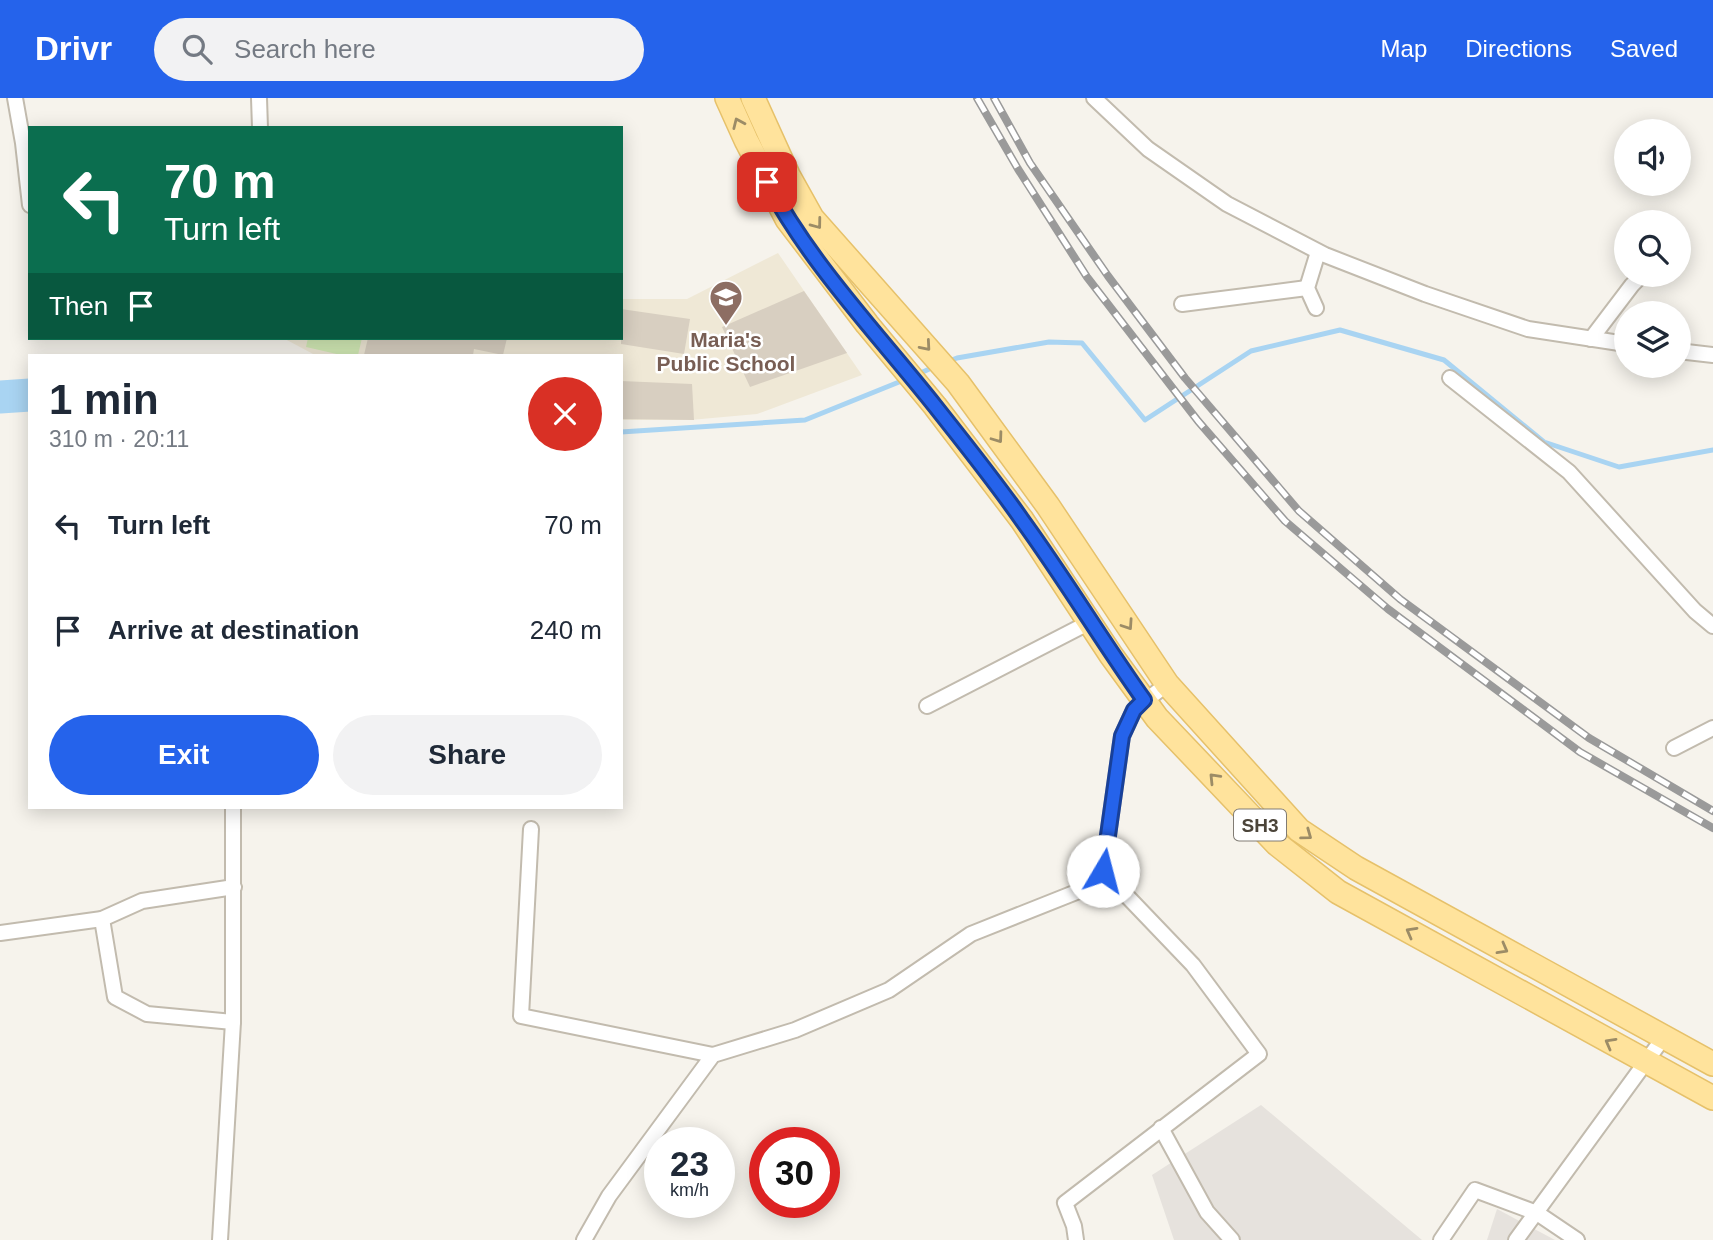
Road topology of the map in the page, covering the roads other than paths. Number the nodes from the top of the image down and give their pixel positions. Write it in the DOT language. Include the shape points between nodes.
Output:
graph roads {
  1 [pos="15,98"];
  2 [pos="259,98"];
  3 [pos="727,98"];
  4 [pos="753,98"];
  5 [pos="1094,98"];
  6 [pos="260,126"];
  7 [pos="28,187"];
  8 [pos="1318,252"];
  9 [pos="1630,287"];
  10 [pos="1307,288"];
  11 [pos="1182,304"];
  12 [pos="1316,307"];
  13 [pos="1591,339"];
  14 [pos="1614,342"];
  15 [pos="1691,352"];
  16 [pos="1713,355"];
  17 [pos="1450,378"];
  18 [pos="1090,622"];
  19 [pos="1713,625"];
  20 [pos="1167,684"];
  21 [pos="1144,700"];
  22 [pos="927,706"];
  23 [pos="1713,728"];
  24 [pos="1674,748"];
  25 [pos="233,809"];
  26 [pos="531,829"];
  27 [pos="1103,871"];
  28 [pos="234,887"];
  29 [pos="102,919"];
  30 [pos="0,933"];
  31 [pos="233,1021"];
  32 [pos="1664,1037"];
  33 [pos="713,1055"];
  34 [pos="1645,1062"];
  35 [pos="1713,1064"];
  36 [pos="1713,1098"];
  37 [pos="1161,1128"];
  38 [pos="1537,1213"];
  39 [pos="220,1240"];
  40 [pos="584,1240"];
  41 [pos="1076,1240"];
  42 [pos="1232,1240"];
  43 [pos="1441,1240"];
  44 [pos="1516,1240"];
  45 [pos="1577,1240"];
  1 -- 7 [label="street"];
  2 -- 6 [label="street"];
  18 -- 3 [label="main road, SH3, one-way" via="1022,520 787,219"];
  4 -- 20 [label="main road, SH3, one-way" via="812,218 958,383 1048,506"];
  5 -- 8 [label="street" via="1148,149 1227,204"];
  8 -- 10 [label="street"];
  8 -- 13 [label="street" via="1528,329"];
  9 -- 13 [label="street"];
  10 -- 11 [label="street"];
  10 -- 12 [label="street"];
  13 -- 14 [label="street"];
  15 -- 16 [label="street"];
  17 -- 19 [label="street" via="1569,472 1695,611"];
  18 -- 21 [label="main road, SH3"];
  18 -- 22 [label="street"];
  20 -- 21 [label="street"];
  20 -- 32 [label="main road, SH3, one-way" via="1299,830 1356,868"];
  21 -- 27 [label="street" via="1122,736"];
  34 -- 21 [label="main road, SH3, one-way" via="1338,892 1277,844"];
  23 -- 24 [label="street"];
  25 -- 28 [label="street"];
  26 -- 33 [label="street" via="521,1016"];
  27 -- 33 [label="street" via="1079,891 971,934 889,990 796,1030"];
  27 -- 37 [label="street" via="1193,965 1259,1054"];
  28 -- 29 [label="street" via="142,901"];
  28 -- 31 [label="street"];
  29 -- 30 [label="street"];
  29 -- 31 [label="street" via="115,997 147,1014"];
  31 -- 39 [label="street"];
  32 -- 34 [label="street"];
  32 -- 35 [label="main road, SH3"];
  33 -- 40 [label="street" via="609,1196"];
  34 -- 36 [label="main road, SH3"];
  34 -- 38 [label="street"];
  37 -- 41 [label="street" via="1065,1203"];
  37 -- 42 [label="street" via="1207,1212"];
  38 -- 43 [label="street" via="1475,1190"];
  38 -- 44 [label="street"];
  38 -- 45 [label="street"];
}
